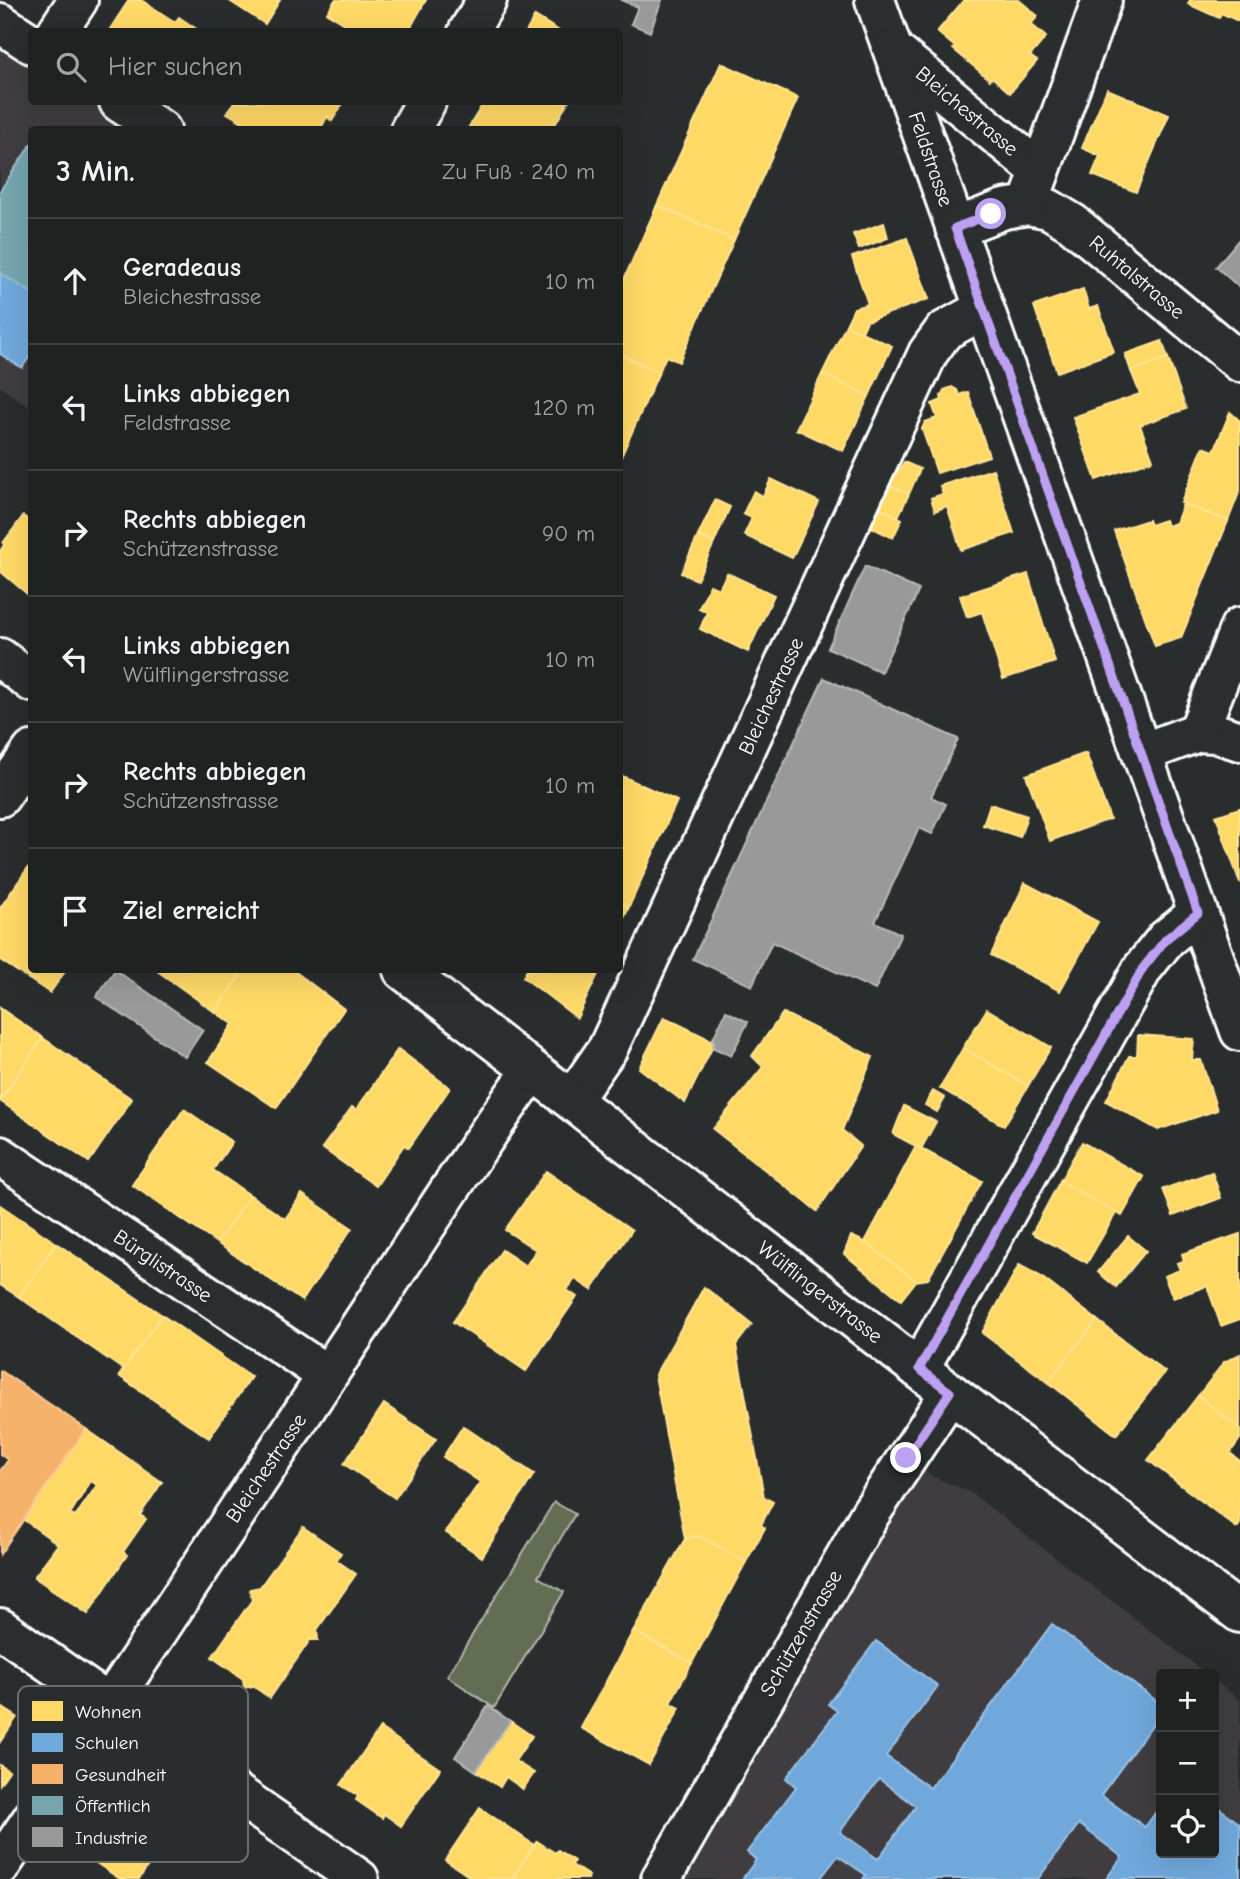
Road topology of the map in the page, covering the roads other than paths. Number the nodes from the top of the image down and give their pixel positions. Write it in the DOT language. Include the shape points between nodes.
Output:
graph roads {
  1 [pos="78,0"];
  2 [pos="487,0"];
  3 [pos="875,0"];
  4 [pos="1102,0"];
  5 [pos="0,23"];
  6 [pos="60,28"];
  7 [pos="470,28"];
  8 [pos="28,41"];
  9 [pos="893,50"];
  10 [pos="124,105"];
  11 [pos="424,105"];
  12 [pos="155,126"];
  13 [pos="412,126"];
  14 [pos="1034,188"];
  15 [pos="955,228"];
  16 [pos="984,309"];
  17 [pos="1240,362"];
  18 [pos="1240,627"];
  19 [pos="0,659"];
  20 [pos="28,679"];
  21 [pos="1198,732"];
  22 [pos="1240,741"];
  23 [pos="1142,752"];
  24 [pos="28,757"];
  25 [pos="0,797"];
  26 [pos="1198,913"];
  27 [pos="407,973"];
  28 [pos="1240,1031"];
  29 [pos="532,1070"];
  30 [pos="572,1100"];
  31 [pos="0,1156"];
  32 [pos="919,1369"];
  33 [pos="327,1376"];
  34 [pos="950,1392"];
  35 [pos="1240,1613"];
  36 [pos="0,1628"];
  37 [pos="84,1686"];
  38 [pos="123,1686"];
  39 [pos="248,1801"];
  40 [pos="18,1840"];
  41 [pos="0,1866"];
  42 [pos="359,1879"];
  43 [pos="661,1879"];
  1 -- 6 [label="street"];
  2 -- 7 [label="street"];
  3 -- 9 [label="street, Feldstrasse"];
  4 -- 14 [label="street, Bleichestrasse"];
  5 -- 8 [label="street"];
  9 -- 14 [label="street, Bleichestrasse"];
  9 -- 15 [label="street, Feldstrasse"];
  10 -- 12 [label="street"];
  11 -- 13 [label="street"];
  14 -- 15 [label="street" via="1004,209"];
  14 -- 17 [label="street, Ruhtalstrasse" via="1049,209"];
  15 -- 16 [label="street, Feldstrasse"];
  16 -- 23 [label="street, Feldstrasse"];
  16 -- 30 [label="street, Bleichestrasse" via="944,331 928,353 608,1048"];
  18 -- 21 [label="street"];
  19 -- 20 [label="street"];
  21 -- 22 [label="street"];
  21 -- 23 [label="street"];
  23 -- 26 [label="street, Feldstrasse"];
  24 -- 25 [label="street"];
  26 -- 28 [label="street, Feldstrasse"];
  26 -- 32 [label="street" via="1166,939 1143,968"];
  27 -- 29 [label="street, Wülflingerstrasse"];
  29 -- 30 [label="street, Wülflingerstrasse"];
  29 -- 33 [label="street, Bleichestrasse"];
  30 -- 32 [label="street, Wülflingerstrasse"];
  31 -- 33 [label="street, Bürglistrasse"];
  32 -- 34 [label="street, Wülflingerstrasse"];
  33 -- 38 [label="street, Bleichestrasse"];
  34 -- 35 [label="street, Wülflingerstrasse"];
  34 -- 43 [label="street, Schützenstrasse" via="870,1514"];
  36 -- 37 [label="street"];
  39 -- 42 [label="street"];
  40 -- 41 [label="street, Bleichestrasse"];
}
